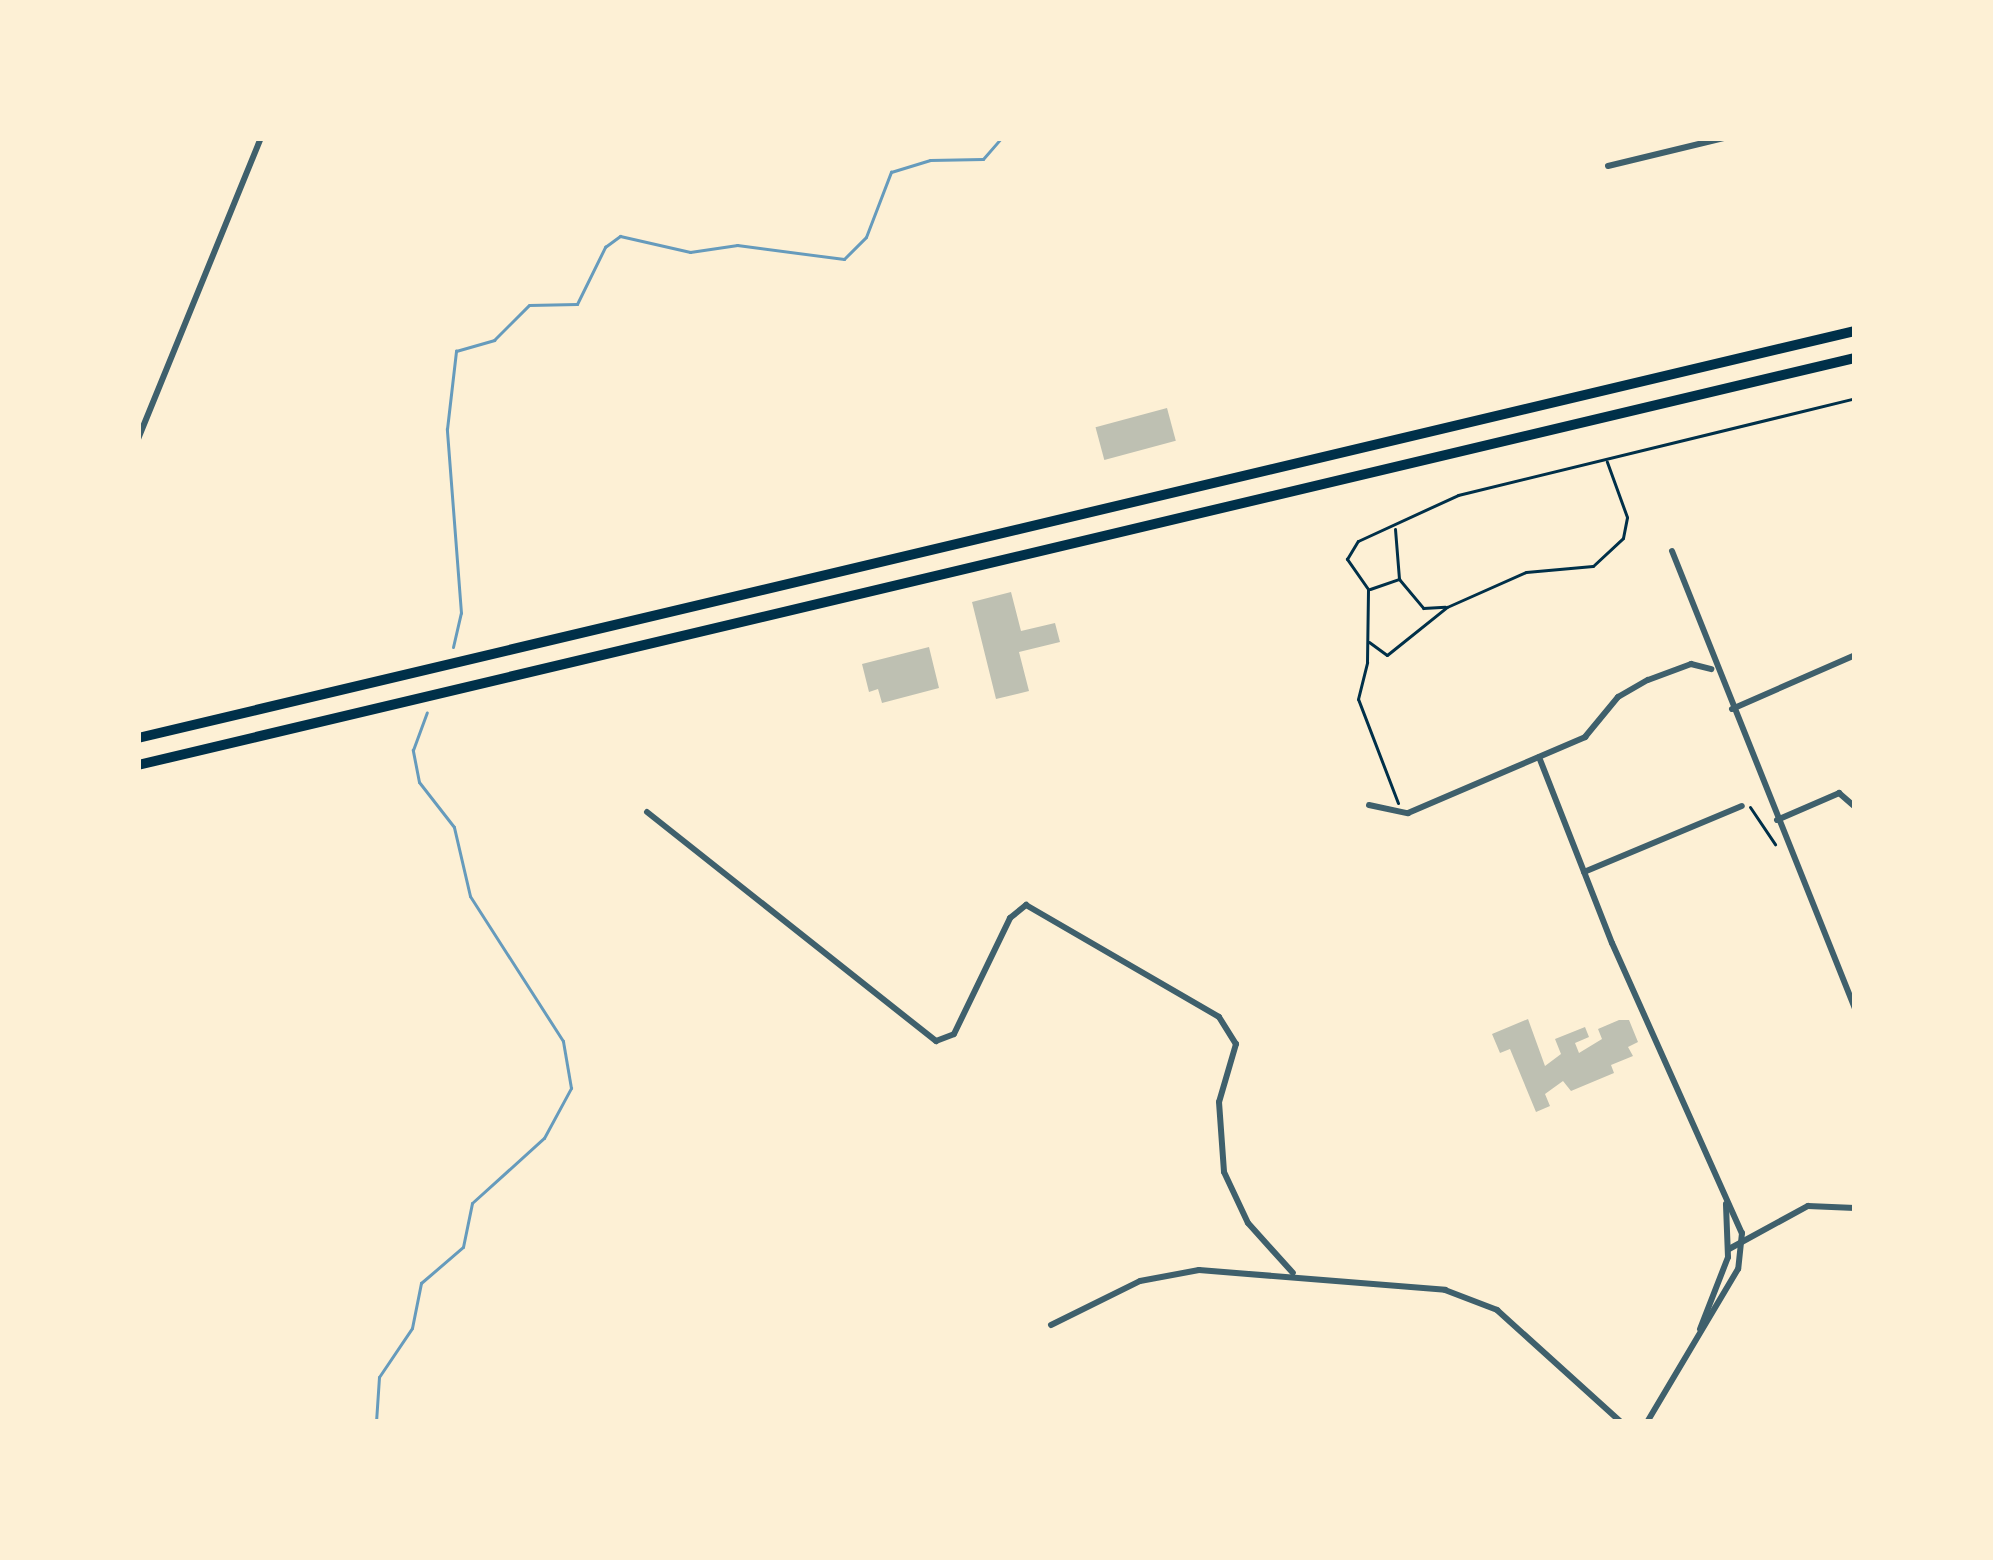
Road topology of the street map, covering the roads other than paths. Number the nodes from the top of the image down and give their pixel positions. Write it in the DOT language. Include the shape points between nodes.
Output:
graph roads {
  1 [pos="261,138"];
  2 [pos="1724,138"];
  3 [pos="1607,166"];
  4 [pos="1855,331"];
  5 [pos="1855,358"];
  6 [pos="138,439"];
  7 [pos="1672,550"];
  8 [pos="1855,656"];
  9 [pos="1714,670"];
  10 [pos="1731,710"];
  11 [pos="138,735"];
  12 [pos="1539,757"];
  13 [pos="138,765"];
  14 [pos="1369,806"];
  15 [pos="1742,806"];
  16 [pos="1855,807"];
  17 [pos="647,812"];
  18 [pos="1777,820"];
  19 [pos="1583,872"];
  20 [pos="1855,1008"];
  21 [pos="1725,1201"];
  22 [pos="1855,1208"];
  23 [pos="1743,1244"];
  24 [pos="1730,1249"];
  25 [pos="1293,1273"];
  26 [pos="1051,1325"];
  27 [pos="1700,1332"];
  28 [pos="1621,1422"];
  29 [pos="1647,1422"];
  1 -- 6 [label="street"];
  2 -- 3 [label="street"];
  4 -- 11 [label="highway"];
  5 -- 13 [label="highway"];
  7 -- 9 [label="street"];
  8 -- 10 [label="street"];
  9 -- 10 [label="street"];
  9 -- 12 [label="street" via="1691,664 1640,684 1618,697 1590,734"];
  10 -- 18 [label="street"];
  12 -- 14 [label="street" via="1402,813"];
  12 -- 19 [label="street"];
  15 -- 19 [label="street"];
  16 -- 18 [label="street" via="1839,793"];
  17 -- 25 [label="street" via="939,1042 952,1037 1010,918 1026,905 1219,1017 1236,1044 1219,1102 1224,1172 1248,1222"];
  18 -- 20 [label="street"];
  19 -- 21 [label="street"];
  21 -- 23 [label="street"];
  21 -- 24 [label="street"];
  22 -- 23 [label="street" via="1808,1206"];
  23 -- 24 [label="street"];
  23 -- 27 [label="street" via="1737,1271"];
  24 -- 27 [label="street"];
  25 -- 26 [label="street" via="1166,1274"];
  25 -- 28 [label="street" via="1483,1300"];
  27 -- 29 [label="street"];
}
